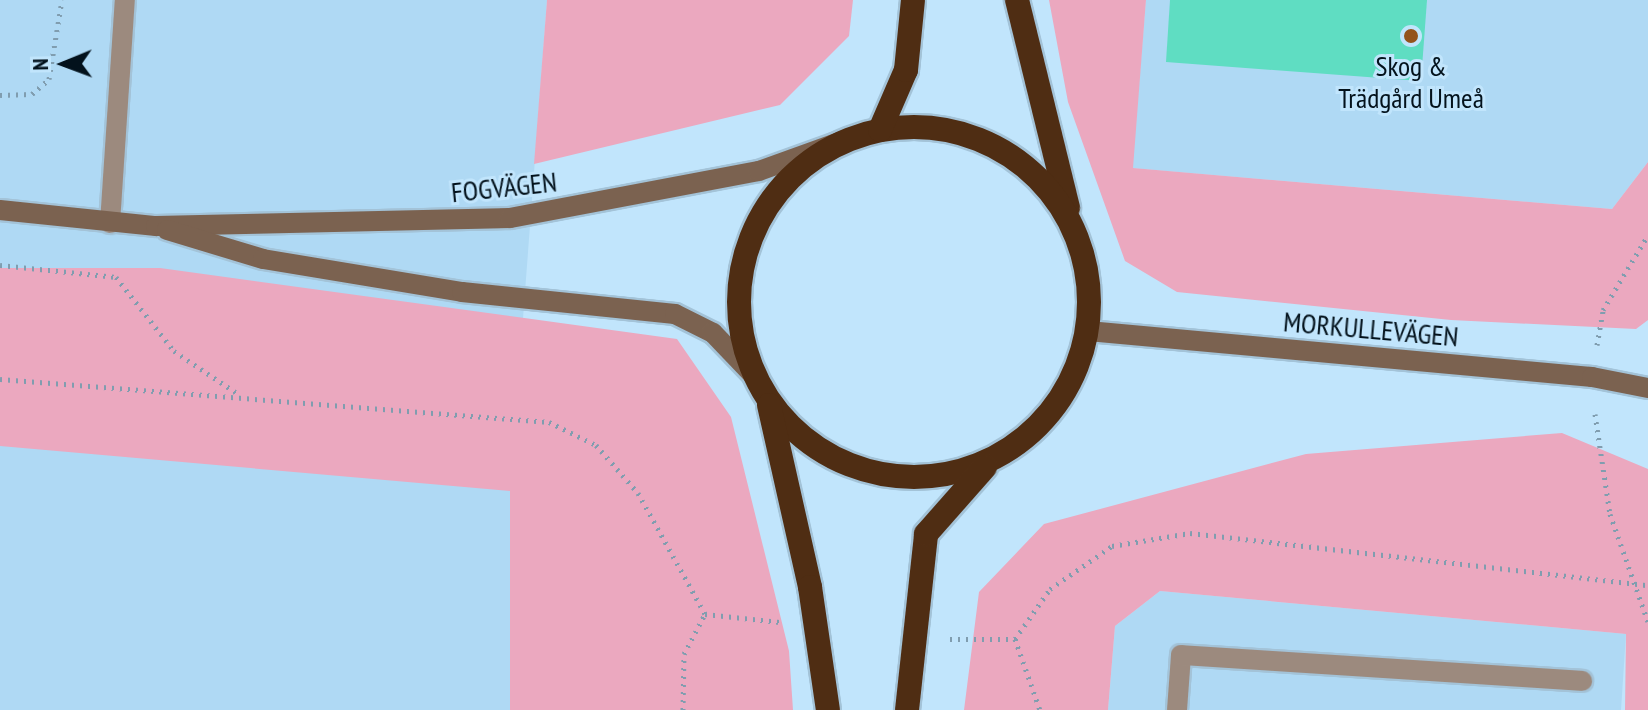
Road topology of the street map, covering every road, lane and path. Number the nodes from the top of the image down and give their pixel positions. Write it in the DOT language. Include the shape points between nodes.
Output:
graph roads {
  1 [pos="62,0"];
  2 [pos="125,0"];
  3 [pos="913,0"];
  4 [pos="1017,0"];
  5 [pos="0,95"];
  6 [pos="880,130"];
  7 [pos="848,139"];
  8 [pos="0,210"];
  9 [pos="110,223"];
  10 [pos="156,226"];
  11 [pos="1072,226"];
  12 [pos="1648,235"];
  13 [pos="0,265"];
  14 [pos="1088,331"];
  15 [pos="755,377"];
  16 [pos="1592,377"];
  17 [pos="0,379"];
  18 [pos="1648,388"];
  19 [pos="238,395"];
  20 [pos="768,399"];
  21 [pos="993,460"];
  22 [pos="1638,584"];
  23 [pos="1648,585"];
  24 [pos="705,614"];
  25 [pos="781,622"];
  26 [pos="1648,622"];
  27 [pos="947,639"];
  28 [pos="1015,639"];
  29 [pos="1582,681"];
  30 [pos="683,710"];
  31 [pos="828,710"];
  32 [pos="907,710"];
  33 [pos="1040,710"];
  34 [pos="1177,710"];
  1 -- 5 [label="path" via="49,79 32,94"];
  2 -- 9 [label="lane"];
  3 -- 6 [label="highway" via="906,70"];
  4 -- 11 [label="highway"];
  6 -- 7 [label="highway"];
  6 -- 11 [label="highway" via="945,129 1007,153 1056,197"];
  7 -- 10 [label="street, FOGVÄGEN" via="759,171 510,218"];
  7 -- 15 [label="highway" via="791,177 753,233 739,294"];
  8 -- 9 [label="street, FOGVÄGEN"];
  9 -- 10 [label="street, FOGVÄGEN"];
  10 -- 15 [label="street, FOGVÄGEN" via="279,262 462,292 675,314 713,333"];
  11 -- 14 [label="highway" via="1088,277"];
  12 -- 16 [label="path" via="1603,310"];
  13 -- 19 [label="path" via="116,277 174,351"];
  14 -- 16 [label="street, MORKULLEVÄGEN"];
  14 -- 21 [label="highway" via="1079,363 1052,411"];
  15 -- 20 [label="highway"];
  16 -- 18 [label="street, MORKULLEVÄGEN"];
  16 -- 22 [label="path" via="1598,463"];
  17 -- 19 [label="path"];
  19 -- 24 [label="path" via="549,422 596,445 638,493"];
  20 -- 21 [label="highway" via="802,437 869,472 945,475"];
  20 -- 31 [label="highway" via="810,587"];
  21 -- 32 [label="highway" via="926,534"];
  22 -- 23 [label="path"];
  22 -- 26 [label="path"];
  22 -- 28 [label="path" via="1190,533 1112,546 1079,566 1027,614"];
  24 -- 25 [label="path"];
  24 -- 30 [label="path" via="684,654"];
  27 -- 28 [label="path"];
  28 -- 33 [label="path"];
  29 -- 34 [label="lane" via="1181,655"];
}
